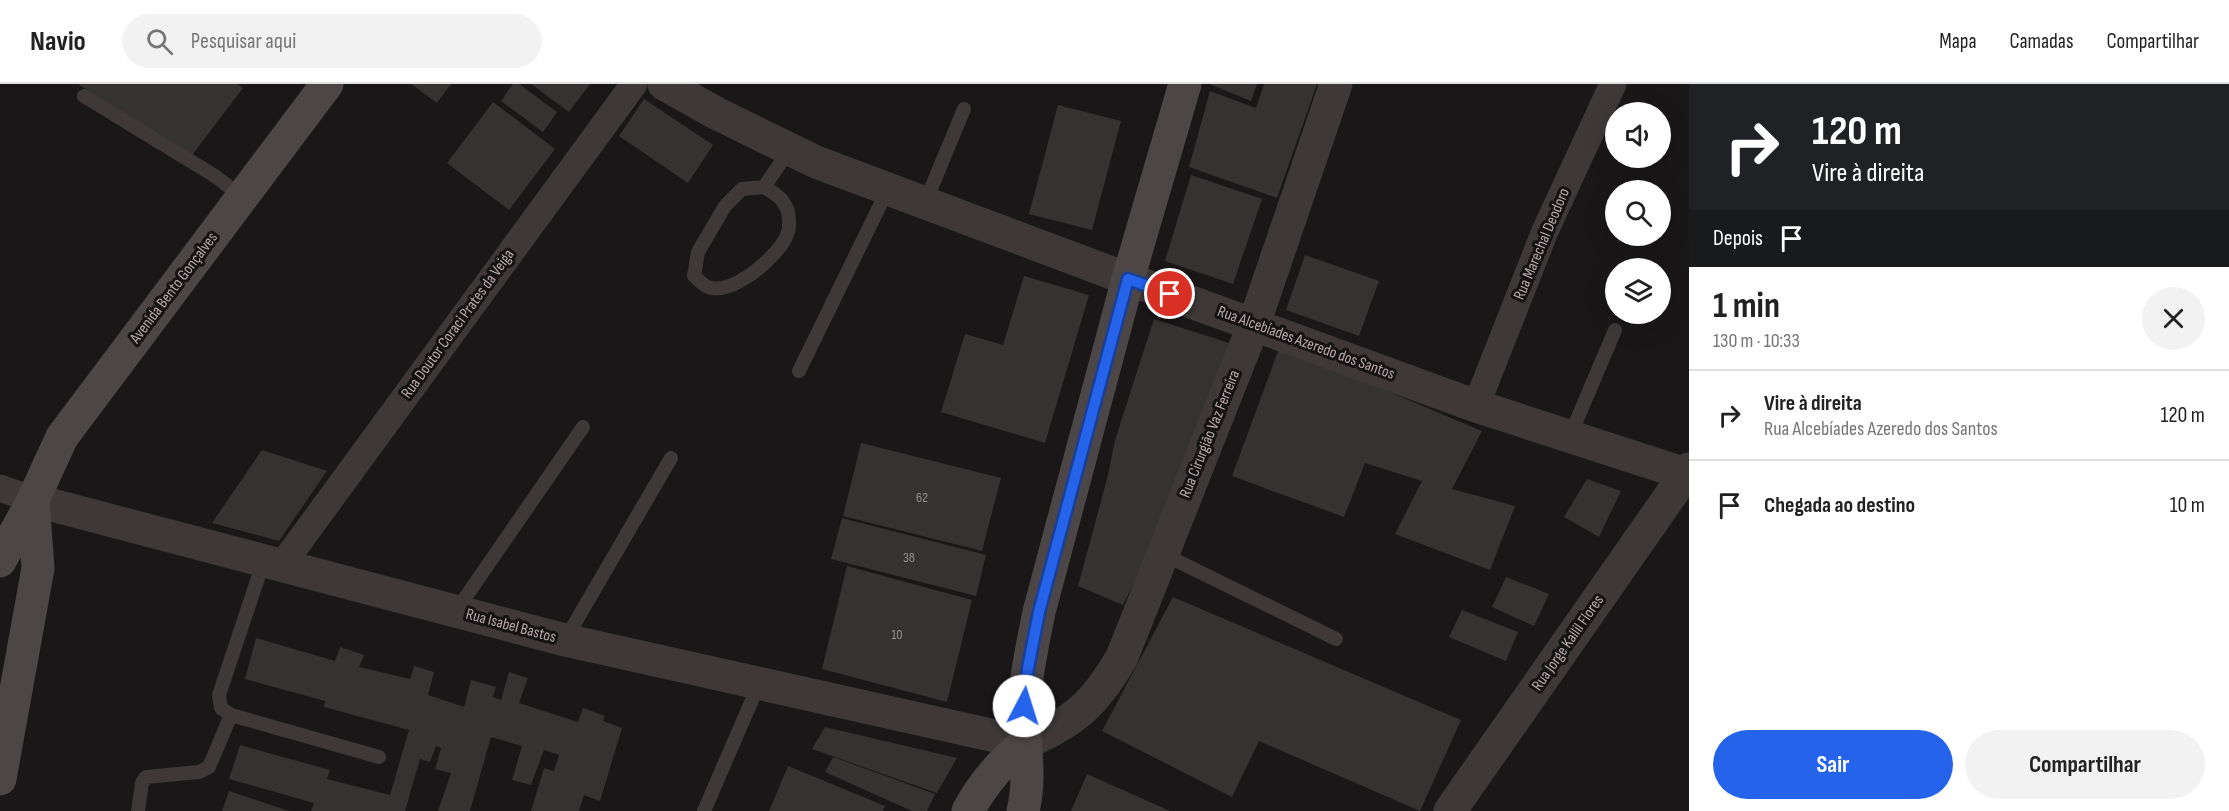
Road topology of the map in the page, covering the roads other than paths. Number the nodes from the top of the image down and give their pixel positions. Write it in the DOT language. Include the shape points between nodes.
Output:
graph roads {
  1 [pos="327,84"];
  2 [pos="634,84"];
  3 [pos="664,84"];
  4 [pos="1185,84"];
  5 [pos="1336,84"];
  6 [pos="1613,84"];
  7 [pos="84,96"];
  8 [pos="964,109"];
  9 [pos="790,149"];
  10 [pos="764,187"];
  11 [pos="888,189"];
  12 [pos="242,197"];
  13 [pos="925,203"];
  14 [pos="1128,279"];
  15 [pos="1254,324"];
  16 [pos="1615,330"];
  17 [pos="799,371"];
  18 [pos="1476,406"];
  19 [pos="583,427"];
  20 [pos="1570,436"];
  21 [pos="671,458"];
  22 [pos="1688,473"];
  23 [pos="0,488"];
  24 [pos="33,500"];
  25 [pos="1163,554"];
  26 [pos="0,561"];
  27 [pos="273,563"];
  28 [pos="456,611"];
  29 [pos="1336,639"];
  30 [pos="565,640"];
  31 [pos="759,684"];
  32 [pos="231,716"];
  33 [pos="1026,744"];
  34 [pos="379,758"];
  35 [pos="0,779"];
  36 [pos="138,811"];
  37 [pos="704,811"];
  38 [pos="968,811"];
  39 [pos="1023,811"];
  40 [pos="1450,811"];
  1 -- 12 [label="main road, Avenida Bento Gonçalves"];
  2 -- 27 [label="street, Rua Doutor Coraci Prates da Veiga"];
  3 -- 9 [label="street, Rua Alcebíades Azeredo dos Santos"];
  4 -- 14 [label="main road"];
  5 -- 15 [label="street, Rua Cirurgião Vaz Ferreira"];
  6 -- 18 [label="street, Rua Marechal Deodoro" via="1545,231"];
  7 -- 12 [label="lane"];
  8 -- 13 [label="lane"];
  9 -- 10 [label="lane"];
  9 -- 11 [label="street, Rua Alcebíades Azeredo dos Santos"];
  10 -- 10 [label="lane" via="742,189 725,206 698,252 694,276 709,288 721,289 741,281 768,262 788,232 788,210 779,196"];
  11 -- 13 [label="street, Rua Alcebíades Azeredo dos Santos"];
  11 -- 17 [label="lane"];
  12 -- 24 [label="main road, Avenida Bento Gonçalves" via="62,437"];
  13 -- 14 [label="street, Rua Alcebíades Azeredo dos Santos"];
  14 -- 15 [label="street, Rua Alcebíades Azeredo dos Santos"];
  14 -- 33 [label="main road" via="1039,612 1024,706"];
  15 -- 18 [label="street, Rua Alcebíades Azeredo dos Santos"];
  15 -- 25 [label="street, Rua Cirurgião Vaz Ferreira"];
  16 -- 20 [label="lane"];
  18 -- 20 [label="street, Rua Alcebíades Azeredo dos Santos"];
  19 -- 28 [label="lane"];
  20 -- 22 [label="street, Rua Alcebíades Azeredo dos Santos"];
  21 -- 30 [label="lane"];
  22 -- 40 [label="street, Rua Jorge Kallil Flores"];
  23 -- 24 [label="street, Rua Isabel Bastos"];
  24 -- 26 [label="main road, Avenida Bento Gonçalves"];
  24 -- 27 [label="street, Rua Isabel Bastos"];
  24 -- 35 [label="main road, Avenida Bento Gonçalves" via="38,568"];
  25 -- 29 [label="lane"];
  25 -- 33 [label="street, Rua Cirurgião Vaz Ferreira" via="1122,657 1107,683 1073,718"];
  27 -- 28 [label="street, Rua Isabel Bastos"];
  27 -- 32 [label="lane" via="219,695 221,708"];
  28 -- 30 [label="street, Rua Isabel Bastos"];
  30 -- 31 [label="street, Rua Isabel Bastos"];
  31 -- 33 [label="street, Rua Isabel Bastos"];
  31 -- 37 [label="lane"];
  32 -- 34 [label="lane"];
  32 -- 36 [label="lane" via="209,766 199,772 146,777"];
  33 -- 38 [label="main road" via="993,772"];
  33 -- 39 [label="main road"];
}
